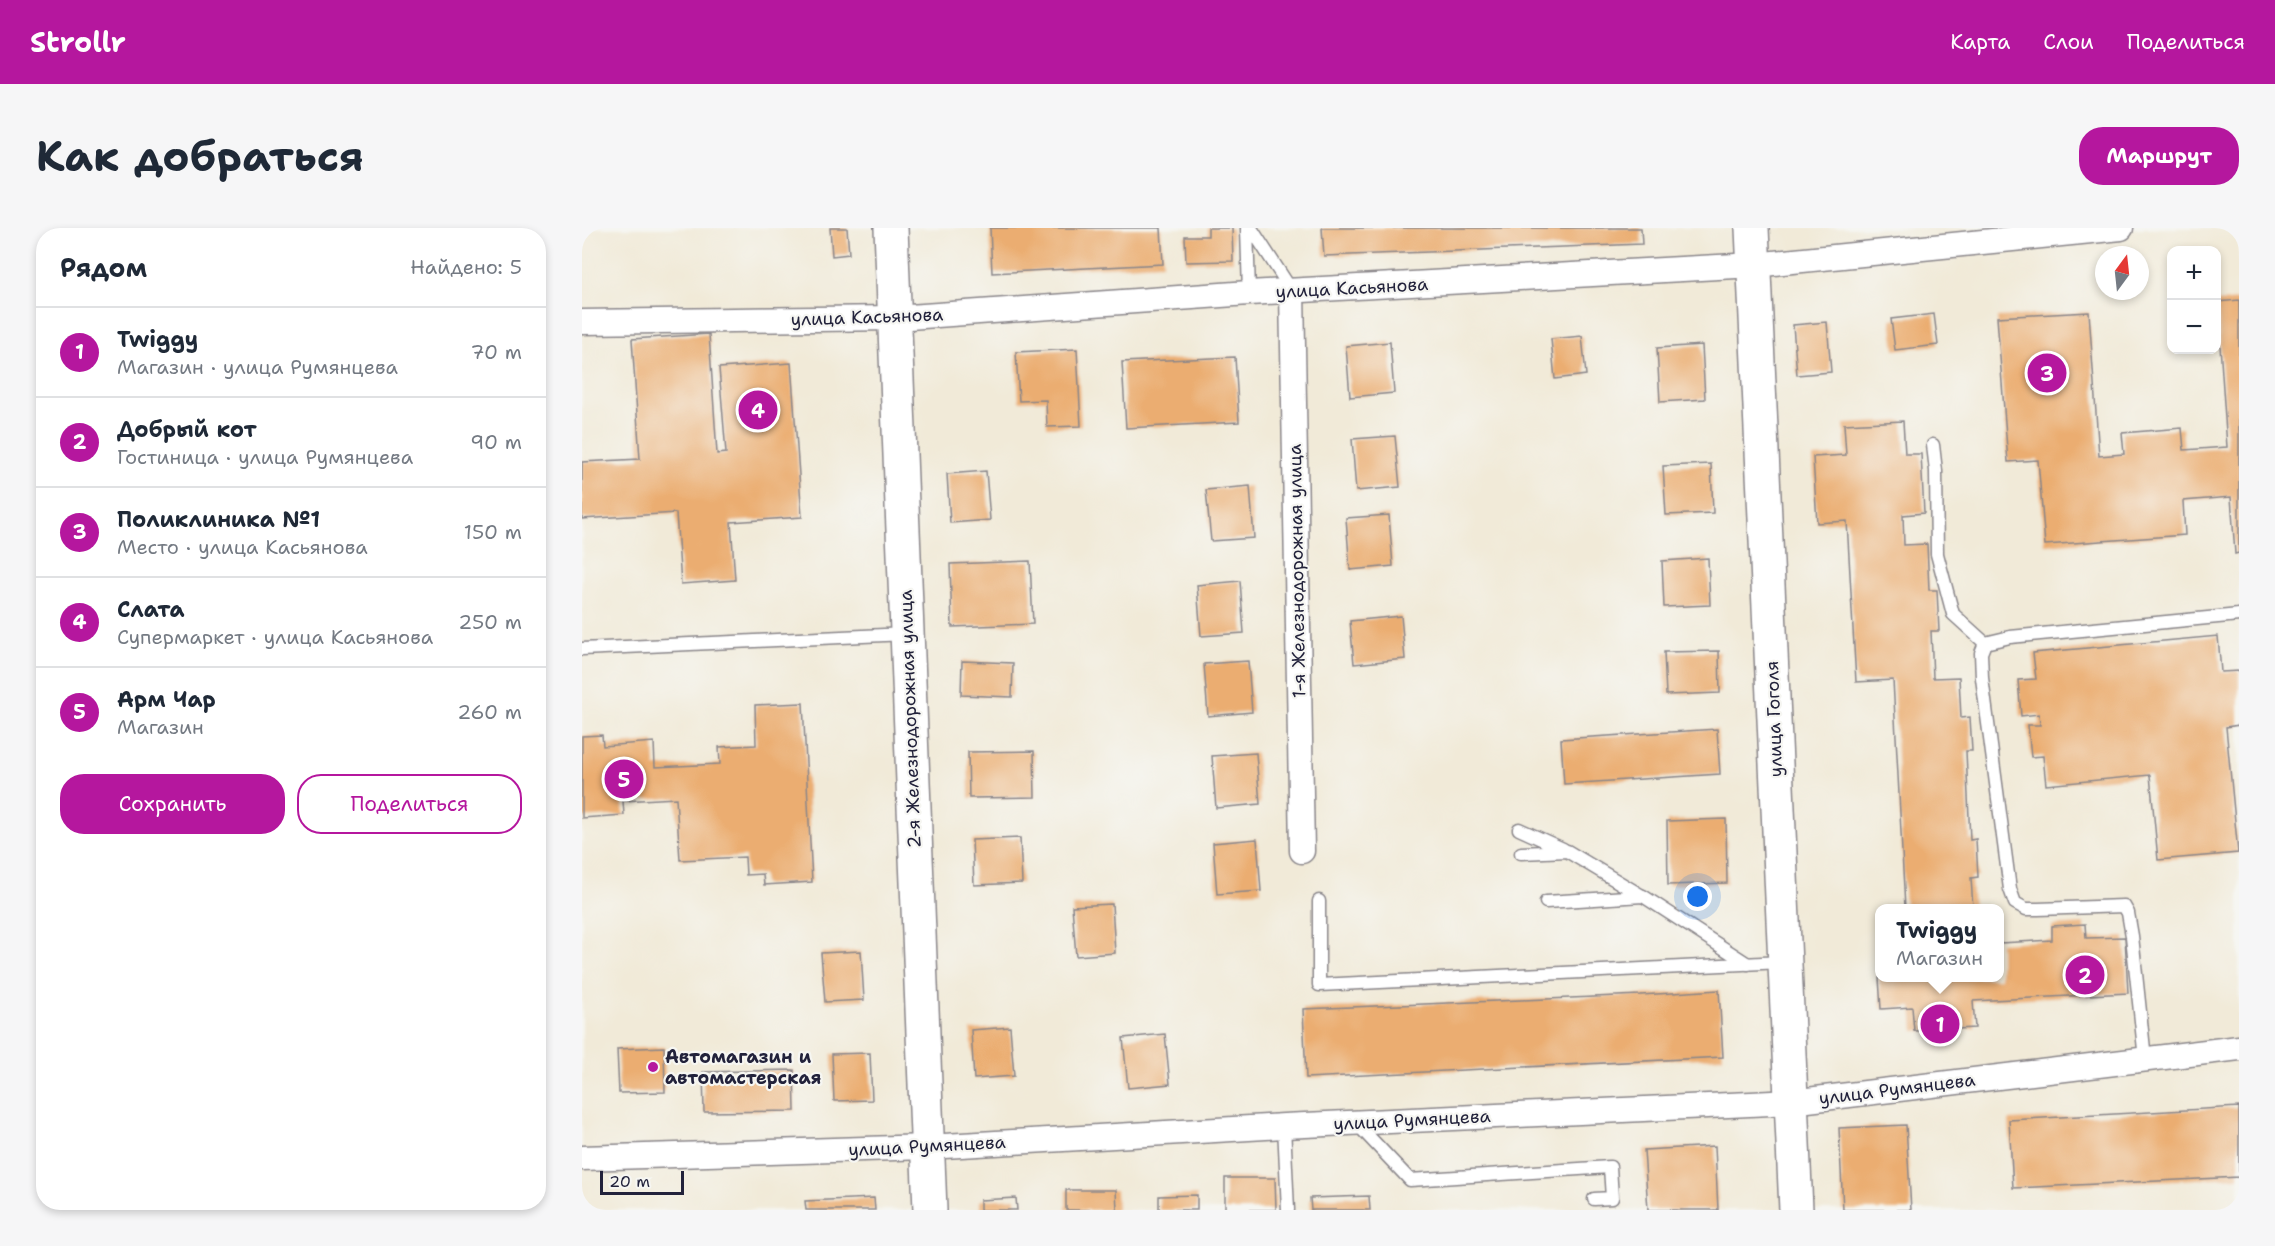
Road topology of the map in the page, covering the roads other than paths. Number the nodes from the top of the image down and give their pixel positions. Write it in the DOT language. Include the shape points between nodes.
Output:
graph roads {
  1 [pos="891,228"];
  2 [pos="1249,228"];
  3 [pos="1752,228"];
  4 [pos="2121,228"];
  5 [pos="1754,265"];
  6 [pos="1292,291"];
  7 [pos="1249,293"];
  8 [pos="895,318"];
  9 [pos="582,322"];
  10 [pos="1933,445"];
  11 [pos="2239,615"];
  12 [pos="907,634"];
  13 [pos="1985,643"];
  14 [pos="582,648"];
  15 [pos="1520,829"];
  16 [pos="1302,851"];
  17 [pos="1567,851"];
  18 [pos="1521,853"];
  19 [pos="1643,896"];
  20 [pos="1319,901"];
  21 [pos="1546,902"];
  22 [pos="1785,962"];
  23 [pos="1748,964"];
  24 [pos="2239,1048"];
  25 [pos="2145,1059"];
  26 [pos="1791,1102"];
  27 [pos="1357,1123"];
  28 [pos="1284,1126"];
  29 [pos="927,1147"];
  30 [pos="582,1158"];
  31 [pos="1594,1199"];
  32 [pos="930,1210"];
  33 [pos="1288,1210"];
  34 [pos="1796,1210"];
  1 -- 8 [label="main road, 2-я Железнодорожная улица"];
  2 -- 6 [label="lane"];
  2 -- 7 [label="lane"];
  3 -- 5 [label="main road, улица Гоголя"];
  4 -- 5 [label="street, улица Касьянова"];
  5 -- 6 [label="street, улица Касьянова"];
  5 -- 22 [label="main road, улица Гоголя"];
  6 -- 7 [label="street, улица Касьянова"];
  6 -- 16 [label="street, 1-я Железнодорожная улица"];
  7 -- 8 [label="street, улица Касьянова"];
  8 -- 9 [label="street, улица Касьянова"];
  8 -- 12 [label="main road, 2-я Железнодорожная улица"];
  10 -- 13 [label="lane" via="1937,554 1953,614"];
  11 -- 13 [label="lane" via="2010,637"];
  12 -- 14 [label="lane"];
  12 -- 29 [label="main road, 2-я Железнодорожная улица"];
  13 -- 25 [label="lane" via="1981,653 1982,678 2015,903 2026,909 2124,906 2132,936"];
  15 -- 17 [label="lane"];
  17 -- 18 [label="lane"];
  17 -- 19 [label="lane"];
  19 -- 21 [label="lane"];
  19 -- 23 [label="lane"];
  20 -- 23 [label="lane" via="1319,985"];
  22 -- 23 [label="lane"];
  22 -- 26 [label="main road, улица Гоголя"];
  24 -- 25 [label="street, улица Румянцева"];
  25 -- 26 [label="street, улица Румянцева"];
  26 -- 27 [label="street, улица Румянцева"];
  26 -- 34 [label="main road, улица Гоголя"];
  27 -- 28 [label="street, улица Румянцева"];
  27 -- 31 [label="lane" via="1410,1180 1610,1167 1612,1198"];
  28 -- 29 [label="street, улица Румянцева"];
  28 -- 33 [label="lane"];
  29 -- 30 [label="street, улица Румянцева"];
  29 -- 32 [label="main road, 2-я Железнодорожная улица"];
}
